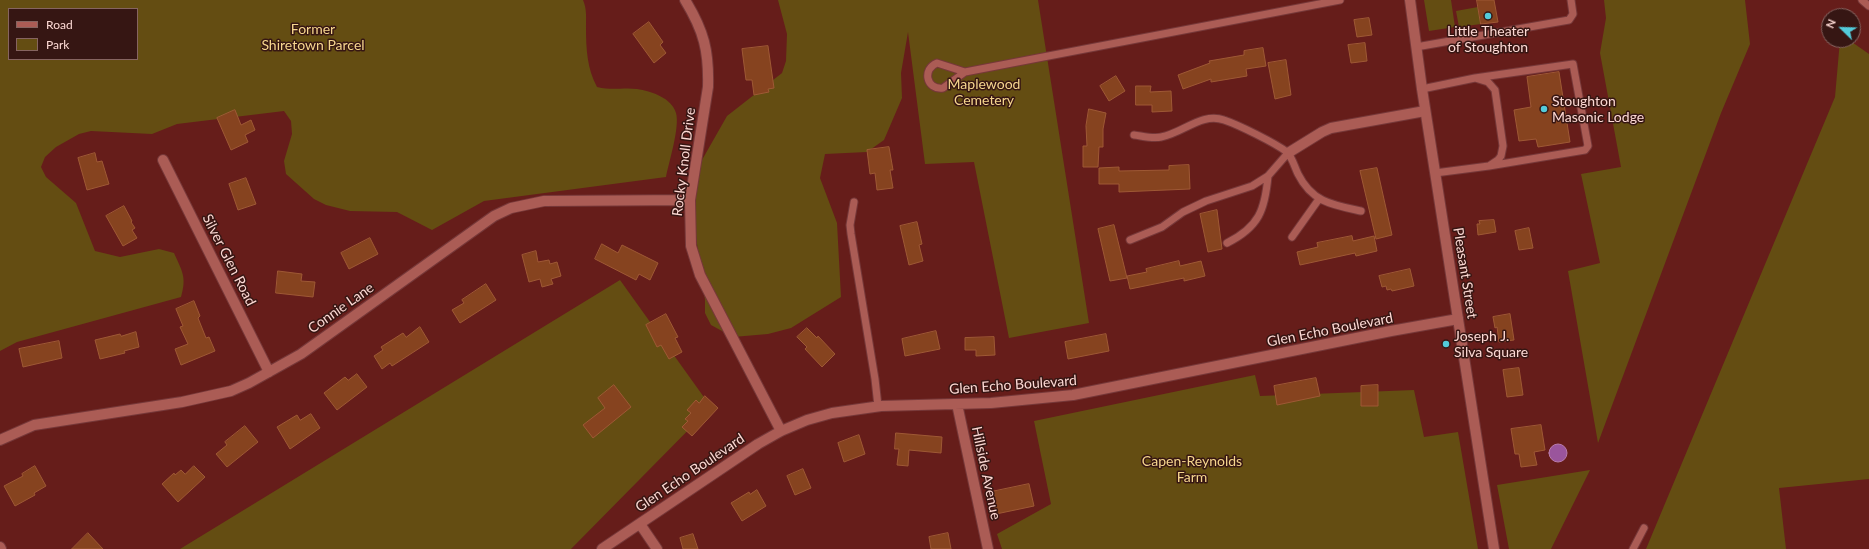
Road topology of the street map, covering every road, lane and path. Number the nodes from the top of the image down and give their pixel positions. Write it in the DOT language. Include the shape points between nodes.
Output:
graph roads {
  1 [pos="685,0"];
  2 [pos="1340,0"];
  3 [pos="1410,0"];
  4 [pos="1570,0"];
  5 [pos="1862,0"];
  6 [pos="1869,6"];
  7 [pos="1416,47"];
  8 [pos="965,72"];
  9 [pos="1476,78"];
  10 [pos="1422,89"];
  11 [pos="1425,111"];
  12 [pos="1134,135"];
  13 [pos="1288,153"];
  14 [pos="163,160"];
  15 [pos="1489,166"];
  16 [pos="1435,173"];
  17 [pos="1268,176"];
  18 [pos="1319,199"];
  19 [pos="690,200"];
  20 [pos="854,202"];
  21 [pos="1360,210"];
  22 [pos="1292,237"];
  23 [pos="1130,240"];
  24 [pos="1227,244"];
  25 [pos="1458,319"];
  26 [pos="269,372"];
  27 [pos="957,404"];
  28 [pos="878,406"];
  29 [pos="781,431"];
  30 [pos="0,440"];
  31 [pos="640,524"];
  32 [pos="1644,528"];
  33 [pos="602,549"];
  34 [pos="657,549"];
  35 [pos="988,549"];
  36 [pos="1494,549"];
  37 [pos="1633,549"];
  1 -- 19 [label="street, Rocky Knoll Drive" via="703,37 708,54 708,87"];
  2 -- 8 [label="lane"];
  3 -- 7 [label="street, Pleasant Street"];
  4 -- 7 [label="lane" via="1573,14 1569,20"];
  5 -- 6 [label="lane"];
  7 -- 10 [label="street, Pleasant Street"];
  8 -- 8 [label="lane" via="937,63 930,67 927,78 931,85 943,88"];
  9 -- 10 [label="lane"];
  9 -- 15 [label="lane" via="1492,85 1501,132 1503,151 1498,160"];
  9 -- 15 [label="lane" via="1573,64 1588,146 1585,150"];
  10 -- 11 [label="street, Pleasant Street"];
  11 -- 13 [label="street" via="1332,128"];
  11 -- 16 [label="street, Pleasant Street"];
  12 -- 13 [label="lane" via="1159,138 1175,134 1210,117 1242,128"];
  13 -- 17 [label="lane"];
  13 -- 18 [label="lane" via="1307,189"];
  14 -- 26 [label="street, Silver Glen Road"];
  15 -- 16 [label="lane"];
  16 -- 25 [label="street, Pleasant Street"];
  17 -- 23 [label="lane" via="1252,186 1206,201 1183,212 1162,227"];
  17 -- 24 [label="lane" via="1263,209 1258,218 1240,237"];
  18 -- 21 [label="lane" via="1336,206"];
  18 -- 22 [label="lane"];
  19 -- 26 [label="street, Connie Lane" via="544,201 511,208 494,216 301,354"];
  19 -- 29 [label="street, Rocky Knoll Drive" via="691,246 700,275"];
  20 -- 28 [label="lane" via="851,234"];
  25 -- 27 [label="street, Glen Echo Boulevard" via="1093,392 1024,401"];
  25 -- 36 [label="street, Pleasant Street"];
  26 -- 30 [label="street, Connie Lane" via="231,390 175,403 34,425"];
  27 -- 28 [label="street, Glen Echo Boulevard"];
  27 -- 35 [label="street, Hillside Avenue"];
  28 -- 29 [label="street, Glen Echo Boulevard" via="832,413"];
  29 -- 31 [label="street, Glen Echo Boulevard"];
  31 -- 33 [label="street, Glen Echo Boulevard"];
  31 -- 34 [label="street"];
  32 -- 37 [label="lane"];
}
